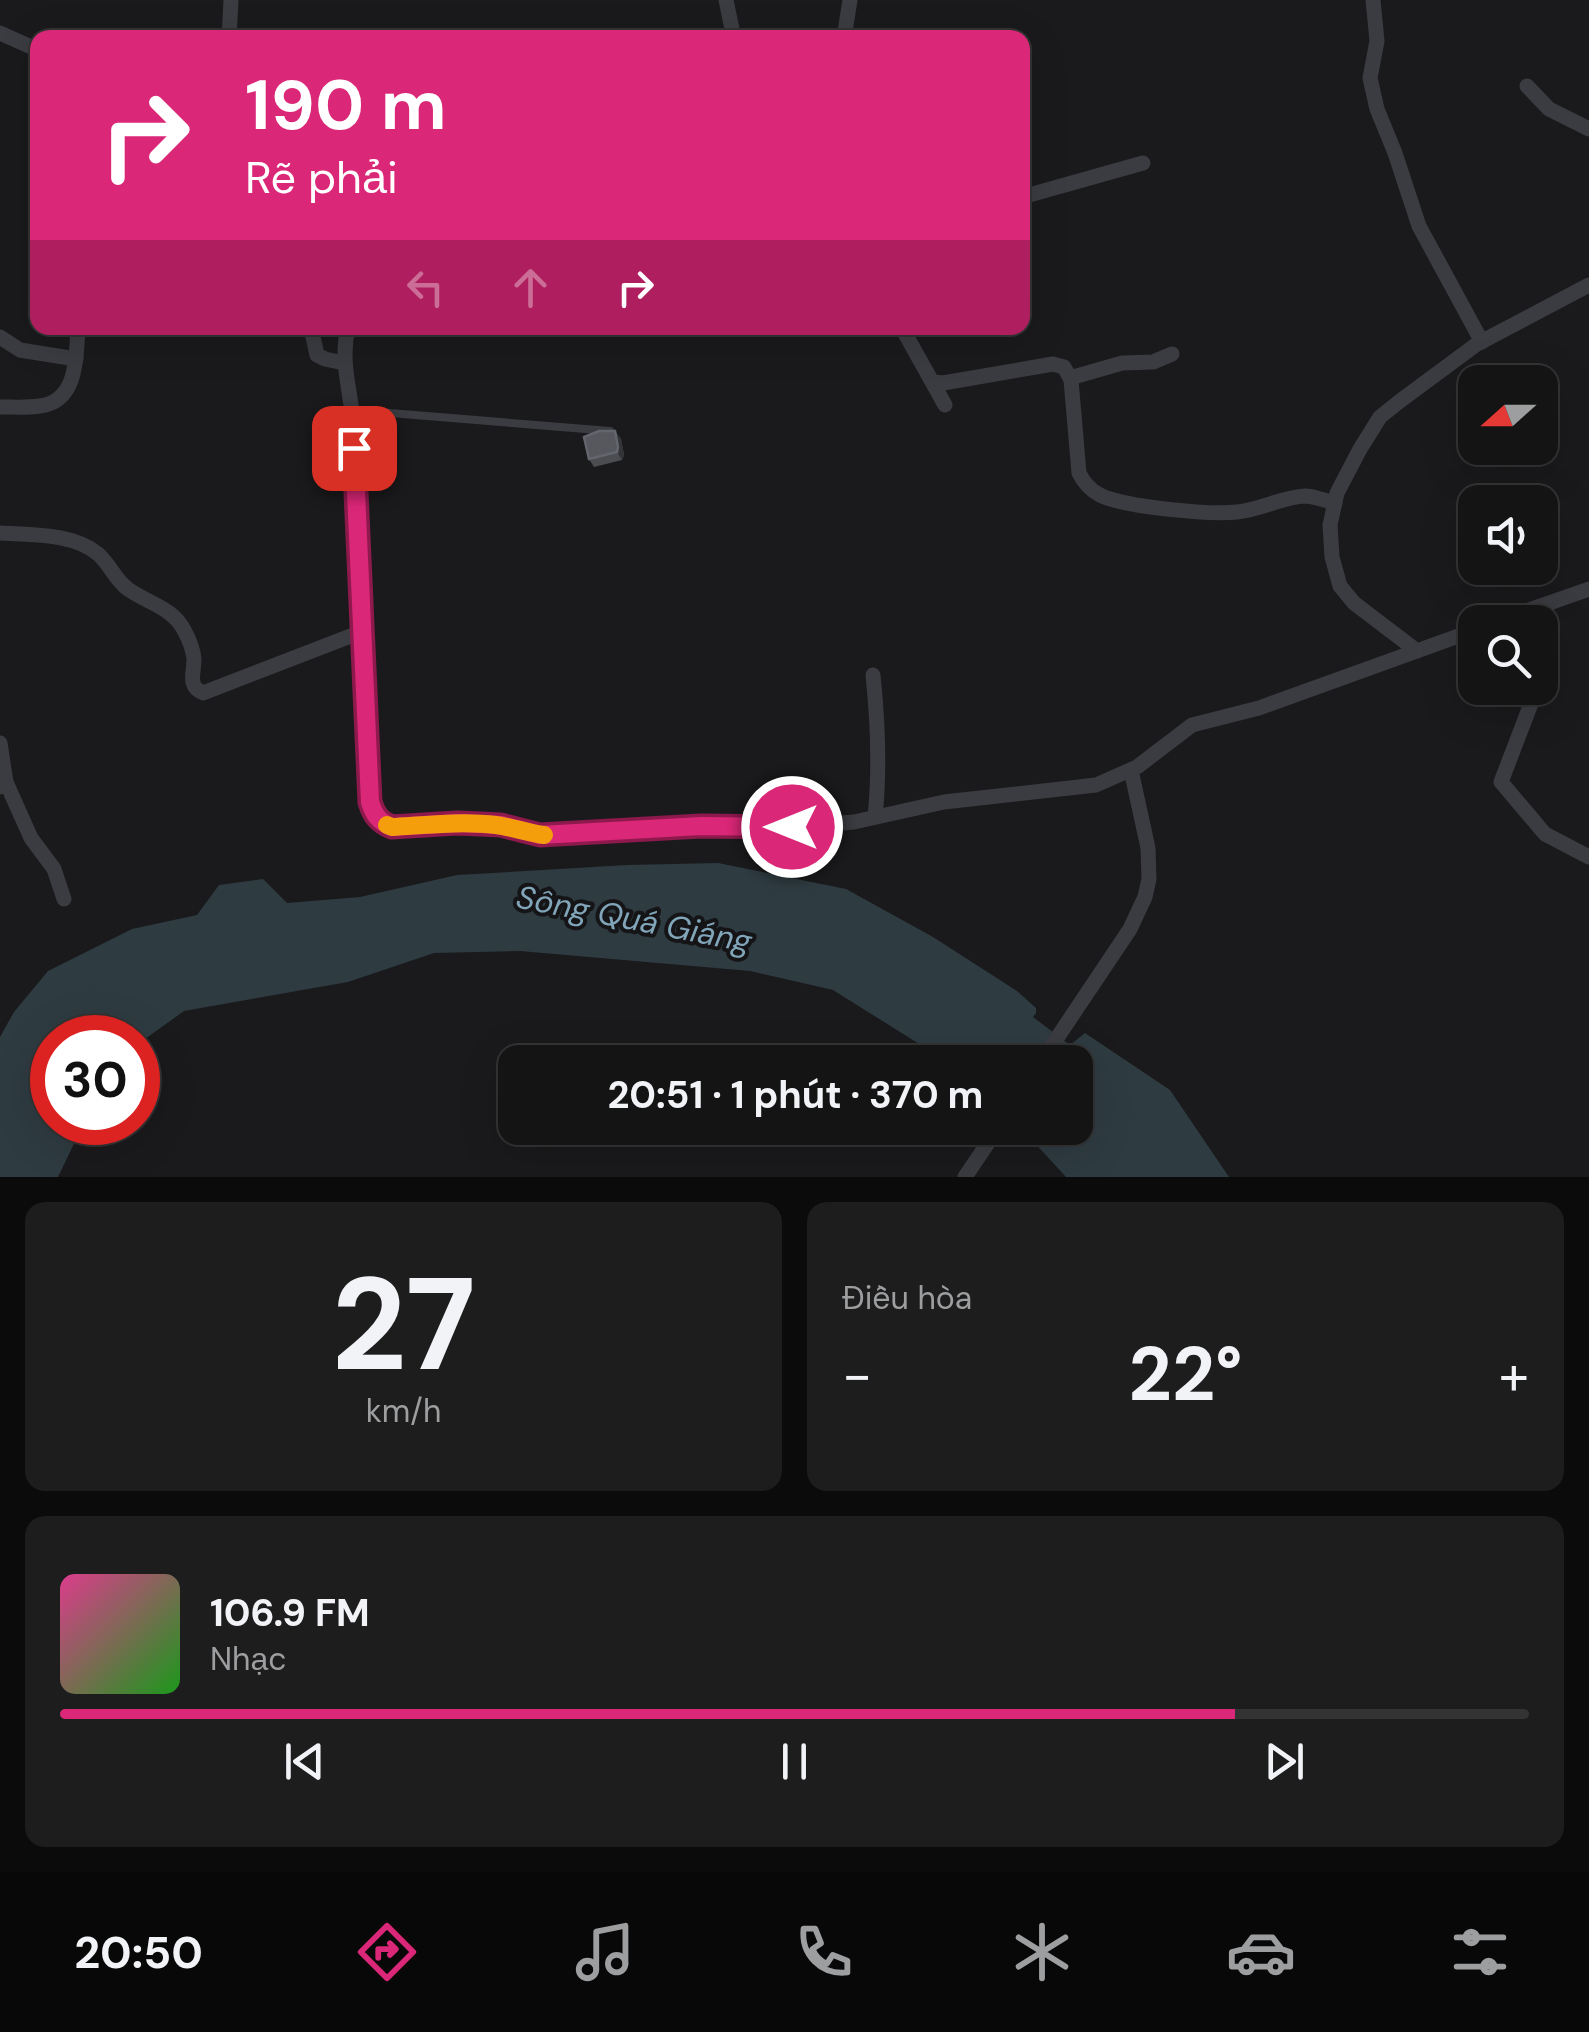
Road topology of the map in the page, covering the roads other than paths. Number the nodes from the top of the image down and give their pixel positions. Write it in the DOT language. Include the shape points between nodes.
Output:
graph roads {
  1 [pos="230,0"];
  2 [pos="726,0"];
  3 [pos="850,0"];
  4 [pos="1373,0"];
  5 [pos="229,30"];
  6 [pos="732,30"];
  7 [pos="845,30"];
  8 [pos="0,33"];
  9 [pos="30,46"];
  10 [pos="1527,86"];
  11 [pos="1589,129"];
  12 [pos="1143,163"];
  13 [pos="1030,195"];
  14 [pos="1589,285"];
  15 [pos="78,335"];
  16 [pos="313,335"];
  17 [pos="346,335"];
  18 [pos="906,335"];
  19 [pos="0,337"];
  20 [pos="1482,342"];
  21 [pos="1172,354"];
  22 [pos="76,359"];
  23 [pos="344,363"];
  24 [pos="1070,378"];
  25 [pos="933,382"];
  26 [pos="946,404"];
  27 [pos="0,407"];
  28 [pos="353,410"];
  29 [pos="610,432"];
  30 [pos="1335,503"];
  31 [pos="0,533"];
  32 [pos="1589,590"];
  33 [pos="1548,605"];
  34 [pos="361,632"];
  35 [pos="1458,636"];
  36 [pos="1417,651"];
  37 [pos="872,675"];
  38 [pos="1530,705"];
  39 [pos="0,742"];
  40 [pos="1131,770"];
  41 [pos="3,784"];
  42 [pos="875,817"];
  43 [pos="1589,857"];
  44 [pos="64,899"];
  45 [pos="1052,1045"];
  46 [pos="987,1145"];
  47 [pos="965,1177"];
  1 -- 5 [label="street"];
  2 -- 6 [label="street"];
  3 -- 7 [label="street"];
  4 -- 20 [label="street" via="1377,41 1370,78 1377,109 1418,226"];
  8 -- 9 [label="street"];
  10 -- 11 [label="street" via="1548,109"];
  12 -- 13 [label="street"];
  14 -- 20 [label="street"];
  15 -- 22 [label="street"];
  16 -- 23 [label="street" via="317,355"];
  17 -- 23 [label="street"];
  18 -- 25 [label="street"];
  19 -- 22 [label="street" via="20,350"];
  20 -- 30 [label="street" via="1380,417"];
  21 -- 24 [label="street"];
  22 -- 27 [label="street" via="59,399 39,407"];
  23 -- 28 [label="street"];
  24 -- 25 [label="street" via="1052,364"];
  24 -- 30 [label="street" via="1080,473 1098,495 1218,513 1302,496"];
  25 -- 26 [label="street"];
  28 -- 29 [label="lane"];
  28 -- 34 [label="street"];
  30 -- 36 [label="street" via="1330,525 1340,586"];
  31 -- 34 [label="street" via="66,539 94,550 125,587 178,620 194,658 192,684 203,693"];
  32 -- 33 [label="street"];
  34 -- 42 [label="street" via="370,802 392,827 501,825 540,835 792,827"];
  35 -- 36 [label="street"];
  36 -- 40 [label="street" via="1192,725"];
  37 -- 42 [label="street" via="879,743"];
  38 -- 43 [label="street" via="1501,782 1545,834"];
  39 -- 41 [label="street"];
  40 -- 42 [label="street" via="1096,785"];
  40 -- 45 [label="street" via="1148,848 1145,897"];
  41 -- 44 [label="street" via="54,869"];
  46 -- 47 [label="street"];
}
